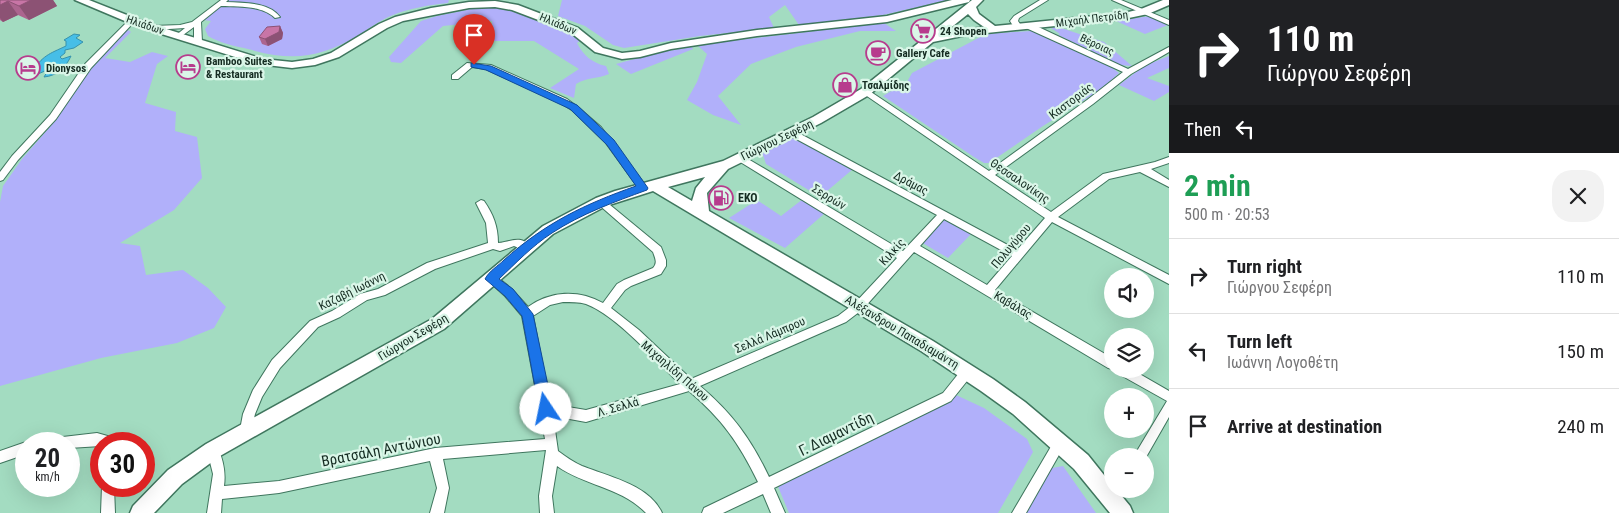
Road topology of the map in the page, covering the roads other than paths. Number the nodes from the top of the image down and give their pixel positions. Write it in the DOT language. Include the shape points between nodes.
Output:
graph roads {
  1 [pos="80,0"];
  2 [pos="1045,0"];
  3 [pos="1115,0"];
  4 [pos="1169,1"];
  5 [pos="223,2"];
  6 [pos="969,2"];
  7 [pos="1144,12"];
  8 [pos="277,17"];
  9 [pos="131,21"];
  10 [pos="198,22"];
  11 [pos="953,22"];
  12 [pos="1169,23"];
  13 [pos="985,26"];
  14 [pos="1029,26"];
  15 [pos="1015,27"];
  16 [pos="153,28"];
  17 [pos="967,32"];
  18 [pos="179,36"];
  19 [pos="198,42"];
  20 [pos="926,43"];
  21 [pos="1169,49"];
  22 [pos="1128,72"];
  23 [pos="455,77"];
  24 [pos="864,92"];
  25 [pos="790,132"];
  26 [pos="1169,160"];
  27 [pos="734,161"];
  28 [pos="1141,168"];
  29 [pos="989,175"];
  30 [pos="0,178"];
  31 [pos="1169,184"];
  32 [pos="649,187"];
  33 [pos="602,202"];
  34 [pos="481,203"];
  35 [pos="703,214"];
  36 [pos="943,214"];
  37 [pos="1051,217"];
  38 [pos="493,245"];
  39 [pos="526,247"];
  40 [pos="914,247"];
  41 [pos="1019,255"];
  42 [pos="904,257"];
  43 [pos="491,279"];
  44 [pos="1169,280"];
  45 [pos="989,290"];
  46 [pos="860,306"];
  47 [pos="604,309"];
  48 [pos="527,314"];
  49 [pos="1104,359"];
  50 [pos="967,372"];
  51 [pos="1136,378"];
  52 [pos="689,384"];
  53 [pos="1169,397"];
  54 [pos="1169,406"];
  55 [pos="546,409"];
  56 [pos="246,430"];
  57 [pos="1060,442"];
  58 [pos="1145,448"];
  59 [pos="552,449"];
  60 [pos="213,450"];
  61 [pos="15,452"];
  62 [pos="435,454"];
  63 [pos="0,457"];
  64 [pos="766,486"];
  65 [pos="216,493"];
  66 [pos="108,497"];
  67 [pos="1119,501"];
  68 [pos="108,513"];
  69 [pos="140,513"];
  70 [pos="214,513"];
  71 [pos="437,513"];
  72 [pos="547,513"];
  73 [pos="655,513"];
  74 [pos="710,513"];
  75 [pos="778,513"];
  76 [pos="1019,513"];
  1 -- 9 [label="street, Ηλιάδων"];
  2 -- 15 [label="street" via="1016,17"];
  3 -- 7 [label="street"];
  4 -- 7 [label="street, Μιχαήλ Πετρίδη"];
  5 -- 8 [label="street" via="267,10"];
  5 -- 10 [label="street"];
  6 -- 11 [label="street, Γιώργου Σεφέρη"];
  6 -- 13 [label="street" via="972,15"];
  6 -- 19 [label="street, Ηλιάδων" via="887,19 690,43 630,55 599,50 574,30 514,7 495,4 407,16 383,26 335,55 305,64 262,62"];
  7 -- 12 [label="street"];
  7 -- 14 [label="street, Μιχαήλ Πετρίδη"];
  9 -- 16 [label="street, Ηλιάδων"];
  9 -- 30 [label="street" via="88,66 53,117"];
  10 -- 16 [label="street" via="180,27"];
  10 -- 18 [label="street"];
  10 -- 19 [label="street"];
  11 -- 13 [label="street"];
  11 -- 17 [label="street" via="954,28"];
  11 -- 20 [label="street, Γιώργου Σεφέρη"];
  13 -- 15 [label="street, Μιχαήλ Πετρίδη"];
  13 -- 17 [label="street"];
  14 -- 15 [label="street, Μιχαήλ Πετρίδη"];
  14 -- 22 [label="street, Βέροιας"];
  16 -- 18 [label="street, Ηλιάδων"];
  17 -- 20 [label="street"];
  18 -- 19 [label="street, Ηλιάδων"];
  20 -- 24 [label="street, Γιώργου Σεφέρη"];
  21 -- 22 [label="street, Καστοριάς"];
  22 -- 29 [label="street, Καστοριάς"];
  23 -- 32 [label="street" via="470,65 488,67 564,101 602,133"];
  24 -- 25 [label="street, Γιώργου Σεφέρη"];
  24 -- 29 [label="street, Θεσσαλονίκης"];
  25 -- 27 [label="street, Γιώργου Σεφέρη"];
  25 -- 36 [label="street, Δράμας"];
  26 -- 28 [label="street, Πολυγύρου"];
  27 -- 32 [label="street, Γιώργου Σεφέρη"];
  27 -- 35 [label="street" via="701,189 698,203"];
  27 -- 42 [label="street, Σερρών"];
  28 -- 31 [label="street"];
  28 -- 37 [label="street, Πολυγύρου" via="1106,176"];
  29 -- 37 [label="street, Θεσσαλονίκης"];
  32 -- 33 [label="street, Γιώργου Σεφέρη"];
  32 -- 35 [label="street, Αλέξανδρου Παπαδιαμάντη"];
  33 -- 39 [label="street, Γιώργου Σεφέρη" via="548,230"];
  33 -- 47 [label="street" via="657,250 663,260 656,273 620,287"];
  34 -- 38 [label="street" via="491,219"];
  35 -- 46 [label="street, Αλέξανδρου Παπαδιαμάντη"];
  36 -- 40 [label="street, Κιλκίς"];
  36 -- 41 [label="street, Δράμας"];
  37 -- 41 [label="street, Πολυγύρου"];
  37 -- 44 [label="street, Θεσσαλονίκης"];
  38 -- 39 [label="street, Καζαβή Ιωάννη" via="500,247 515,242"];
  38 -- 56 [label="street, Καζαβή Ιωάννη" via="431,266 314,324 276,364 257,394"];
  39 -- 43 [label="street, Γιώργου Σεφέρη"];
  40 -- 42 [label="street, Κιλκίς"];
  40 -- 45 [label="street, Καβάλας"];
  41 -- 45 [label="street, Πολυγύρου"];
  42 -- 46 [label="street, Κιλκίς"];
  43 -- 48 [label="street" via="509,292"];
  43 -- 56 [label="street, Γιώργου Σεφέρη" via="454,312 418,336"];
  45 -- 49 [label="street, Καβάλας"];
  46 -- 50 [label="street, Αλέξανδρου Παπαδιαμάντη"];
  46 -- 52 [label="street, Σελλά Λάμπρου" via="842,319"];
  47 -- 48 [label="street, Μιχαηλίδη Πάνου" via="589,300 570,297 536,305"];
  47 -- 52 [label="street, Μιχαηλίδη Πάνου"];
  48 -- 55 [label="street"];
  50 -- 57 [label="street, Αλέξανδρου Παπαδιαμάντη" via="1019,408"];
  50 -- 64 [label="street, Γ. Διαμαντίδη" via="947,397"];
  51 -- 53 [label="street"];
  52 -- 55 [label="street, Λ. Σελλά" via="586,416"];
  52 -- 64 [label="street, Μιχαηλίδη Πάνου" via="728,420 757,465"];
  54 -- 58 [label="street"];
  55 -- 59 [label="street"];
  56 -- 60 [label="street, Γιώργου Σεφέρη"];
  57 -- 67 [label="street, Αλέξανδρου Παπαδιαμάντη"];
  57 -- 76 [label="street"];
  59 -- 62 [label="street, Βρατσάλη Αντώνιου"];
  59 -- 72 [label="street" via="546,486"];
  59 -- 73 [label="street" via="562,464 614,482 648,504"];
  60 -- 65 [label="street" via="219,474"];
  60 -- 69 [label="street, Γιώργου Σεφέρη" via="176,477"];
  61 -- 63 [label="street"];
  62 -- 65 [label="street, Βρατσάλη Αντώνιου" via="279,487"];
  62 -- 71 [label="street" via="443,488"];
  64 -- 74 [label="street, Γ. Διαμαντίδη"];
  64 -- 75 [label="street, Μιχαηλίδη Πάνου"];
  65 -- 70 [label="street"];
  66 -- 68 [label="street"];
}
